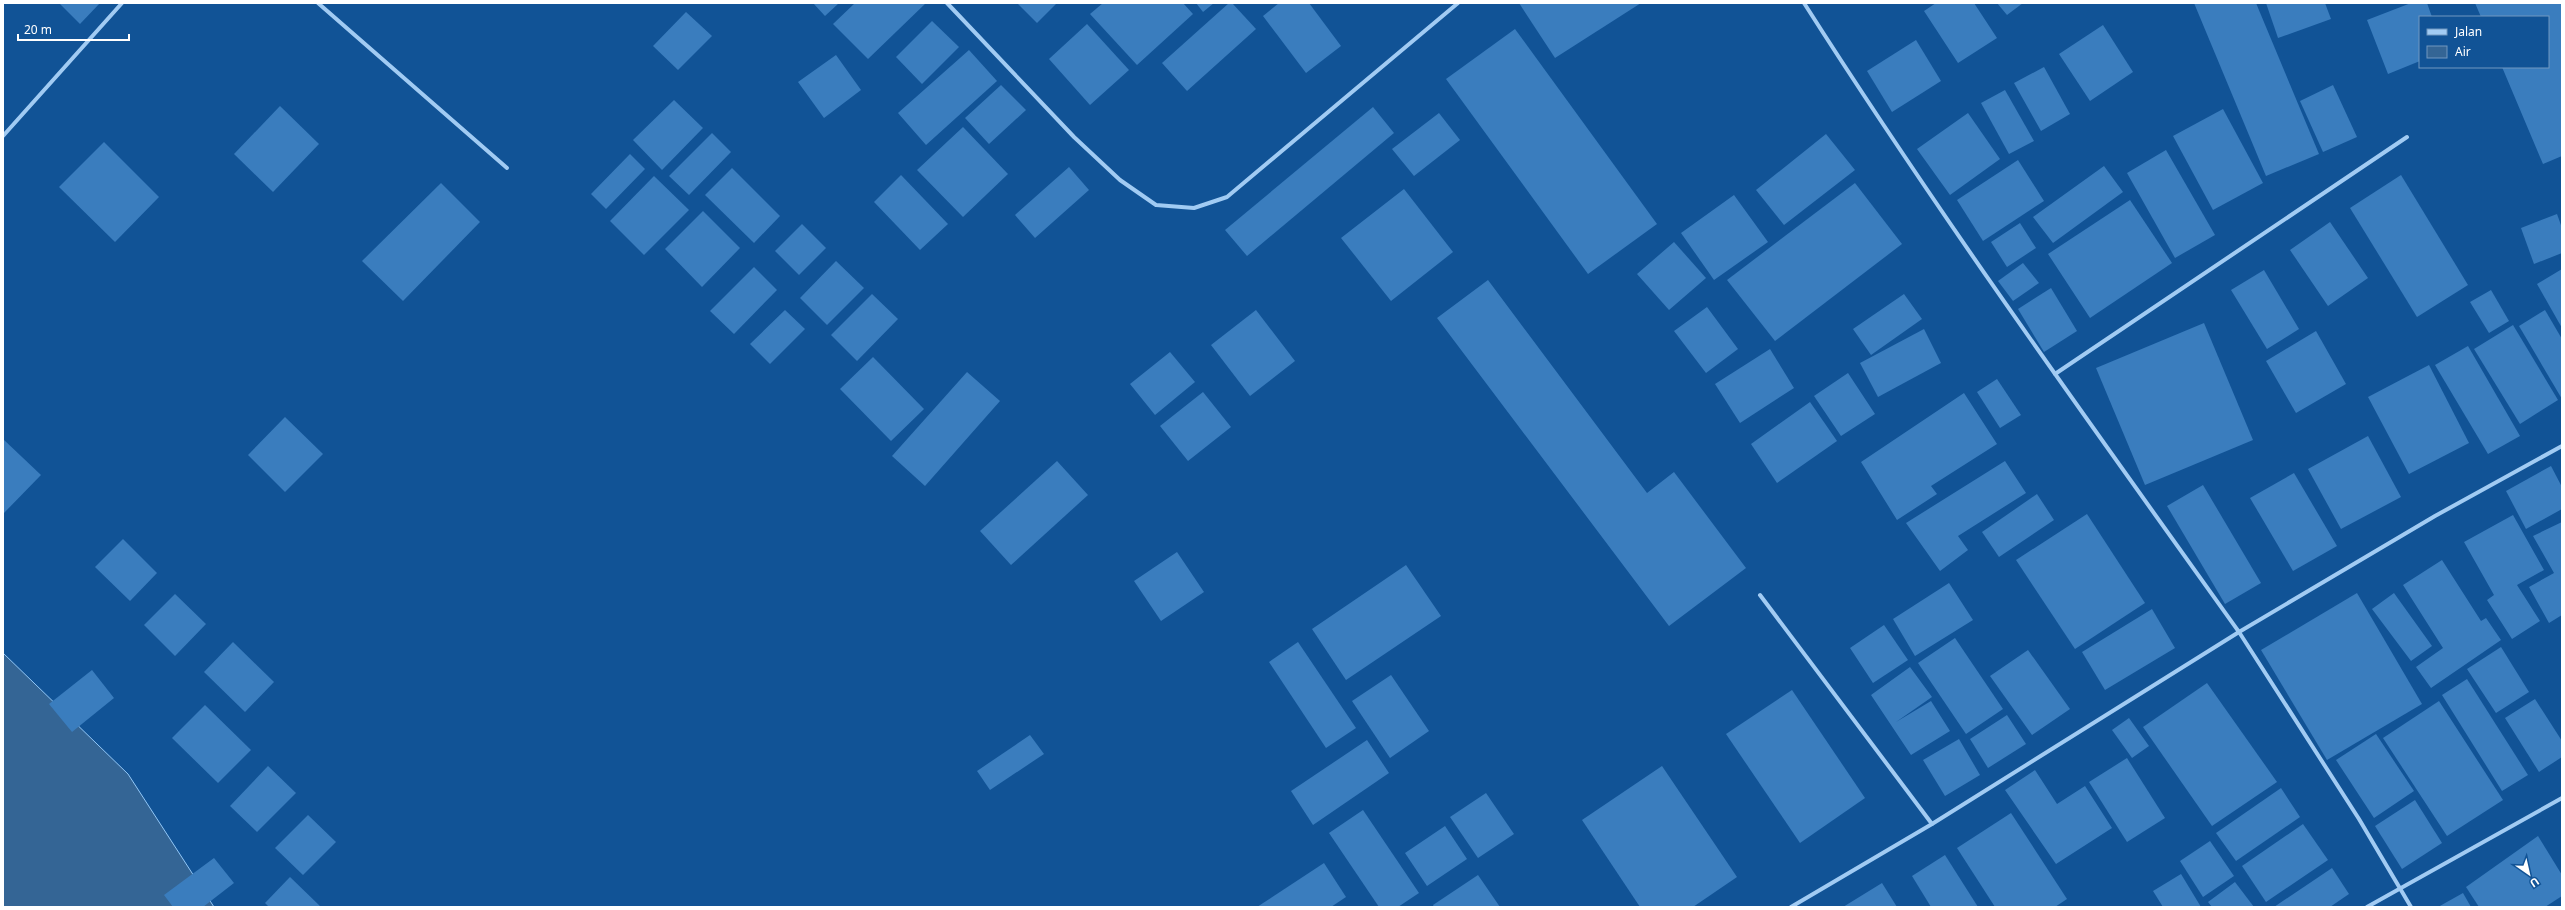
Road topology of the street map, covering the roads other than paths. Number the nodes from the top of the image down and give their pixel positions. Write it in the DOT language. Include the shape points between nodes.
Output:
graph roads {
  1 [pos="122,3"];
  2 [pos="318,3"];
  3 [pos="947,3"];
  4 [pos="1458,3"];
  5 [pos="1804,3"];
  6 [pos="3,136"];
  7 [pos="2407,137"];
  8 [pos="507,168"];
  9 [pos="2055,374"];
  10 [pos="2562,446"];
  11 [pos="1760,595"];
  12 [pos="2239,632"];
  13 [pos="2562,798"];
  14 [pos="1932,824"];
  15 [pos="2400,887"];
  16 [pos="1791,907"];
  17 [pos="2367,907"];
  18 [pos="2411,907"];
  1 -- 6 [label="street"];
  2 -- 8 [label="street"];
  3 -- 4 [label="street" via="1074,137 1120,180 1156,205 1194,208 1227,197"];
  5 -- 9 [label="street" via="1870,107"];
  7 -- 9 [label="street"];
  9 -- 12 [label="street"];
  10 -- 12 [label="street" via="2435,516"];
  11 -- 14 [label="street"];
  12 -- 14 [label="street"];
  12 -- 15 [label="street"];
  13 -- 15 [label="street"];
  14 -- 16 [label="street"];
  15 -- 17 [label="street"];
  15 -- 18 [label="street"];
}
